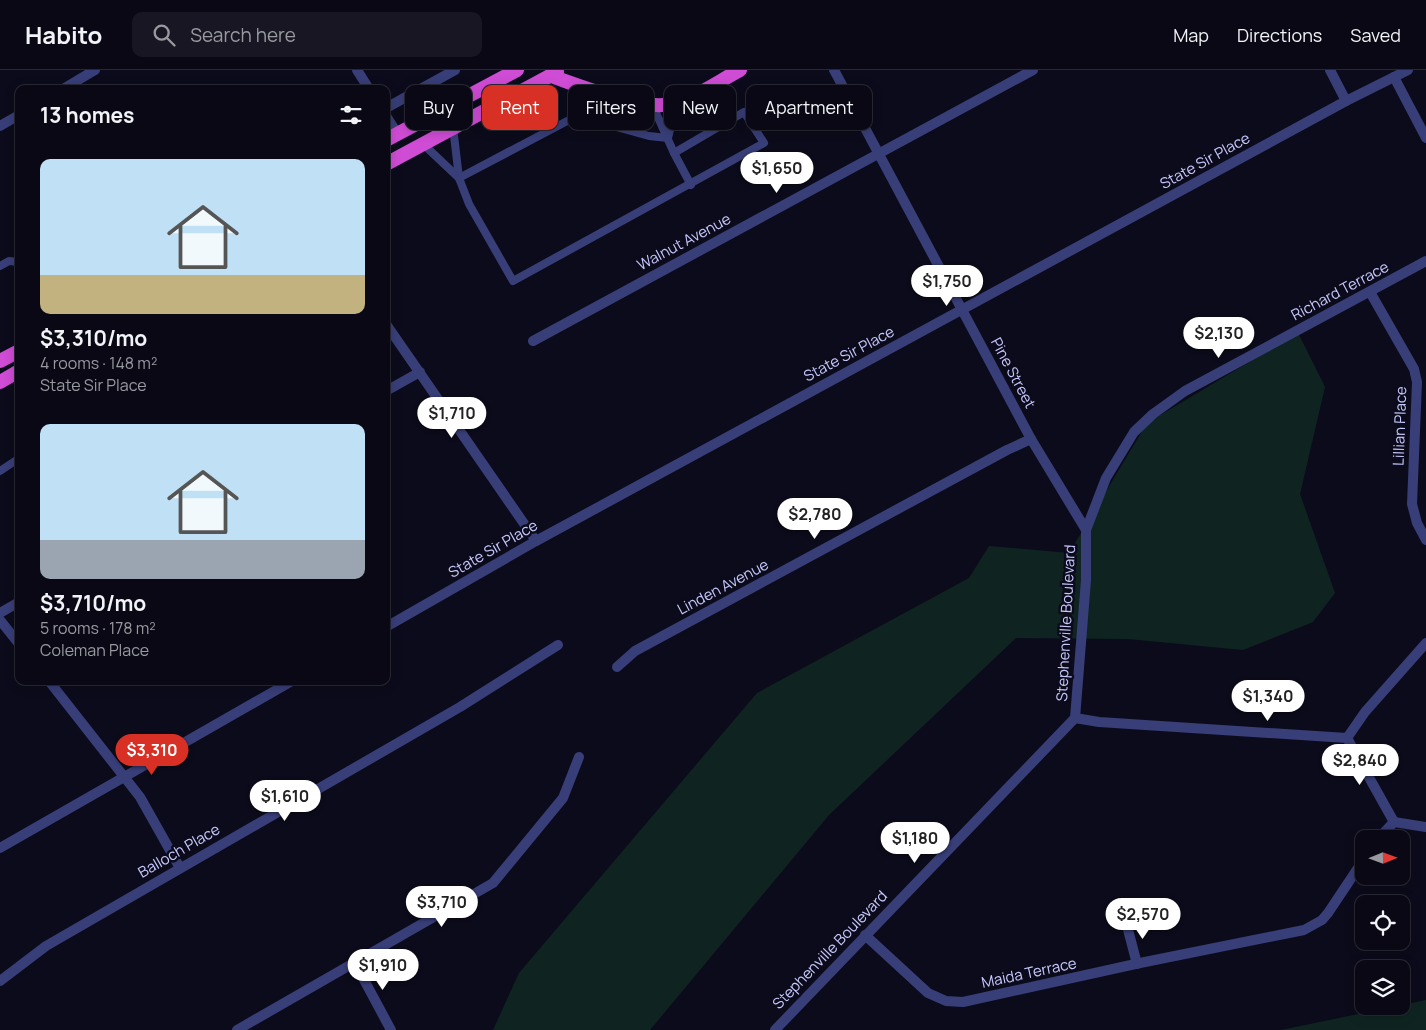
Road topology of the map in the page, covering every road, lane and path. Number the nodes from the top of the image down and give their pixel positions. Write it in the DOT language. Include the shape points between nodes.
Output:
graph roads {
  1 [pos="95,70"];
  2 [pos="357,70"];
  3 [pos="455,70"];
  4 [pos="517,70"];
  5 [pos="740,70"];
  6 [pos="834,70"];
  7 [pos="1033,70"];
  8 [pos="1330,70"];
  9 [pos="1408,70"];
  10 [pos="84,73"];
  11 [pos="556,73"];
  12 [pos="1394,78"];
  13 [pos="68,85"];
  14 [pos="366,85"];
  15 [pos="587,85"];
  16 [pos="710,85"];
  17 [pos="1346,101"];
  18 [pos="390,106"];
  19 [pos="654,108"];
  20 [pos="15,117"];
  21 [pos="472,118"];
  22 [pos="0,126"];
  23 [pos="449,130"];
  24 [pos="453,130"];
  25 [pos="670,130"];
  26 [pos="392,136"];
  27 [pos="668,138"];
  28 [pos="1426,138"];
  29 [pos="423,144"];
  30 [pos="674,153"];
  31 [pos="878,154"];
  32 [pos="390,162"];
  33 [pos="459,178"];
  34 [pos="691,185"];
  35 [pos="1426,261"];
  36 [pos="15,262"];
  37 [pos="0,266"];
  38 [pos="1370,292"];
  39 [pos="962,310"];
  40 [pos="390,330"];
  41 [pos="533,341"];
  42 [pos="15,352"];
  43 [pos="0,361"];
  44 [pos="420,372"];
  45 [pos="15,373"];
  46 [pos="0,382"];
  47 [pos="390,389"];
  48 [pos="1421,418"];
  49 [pos="1032,439"];
  50 [pos="15,461"];
  51 [pos="0,470"];
  52 [pos="1086,530"];
  53 [pos="1426,540"];
  54 [pos="536,541"];
  55 [pos="15,604"];
  56 [pos="0,613"];
  57 [pos="0,620"];
  58 [pos="390,625"];
  59 [pos="15,639"];
  60 [pos="1426,643"];
  61 [pos="558,645"];
  62 [pos="617,667"];
  63 [pos="52,685"];
  64 [pos="285,685"];
  65 [pos="1075,718"];
  66 [pos="1347,738"];
  67 [pos="579,757"];
  68 [pos="125,777"];
  69 [pos="1394,822"];
  70 [pos="1426,827"];
  71 [pos="1386,830"];
  72 [pos="0,848"];
  73 [pos="180,868"];
  74 [pos="1355,873"];
  75 [pos="1126,922"];
  76 [pos="865,935"];
  77 [pos="355,963"];
  78 [pos="1137,964"];
  79 [pos="0,981"];
  80 [pos="237,1030"];
  81 [pos="391,1030"];
  82 [pos="775,1030"];
  1 -- 10 [label="street"];
  2 -- 14 [label="street"];
  3 -- 18 [label="street"];
  4 -- 26 [label="highway"];
  5 -- 16 [label="highway"];
  6 -- 31 [label="street, Pine Street"];
  7 -- 31 [label="street, Walnut Avenue"];
  8 -- 17 [label="street"];
  9 -- 12 [label="street, State Sir Place"];
  10 -- 13 [label="street"];
  11 -- 15 [label="highway"];
  11 -- 21 [label="highway"];
  12 -- 17 [label="street, State Sir Place"];
  12 -- 28 [label="street"];
  17 -- 39 [label="street, State Sir Place"];
  19 -- 27 [label="lane"];
  20 -- 22 [label="street"];
  23 -- 29 [label="highway"];
  24 -- 33 [label="lane"];
  25 -- 27 [label="lane"];
  27 -- 30 [label="lane"];
  27 -- 33 [label="lane" via="591,120 572,119"];
  29 -- 32 [label="highway"];
  29 -- 33 [label="lane"];
  30 -- 34 [label="lane"];
  30 -- 34 [label="lane" via="744,112 764,144"];
  31 -- 39 [label="street, Pine Street"];
  31 -- 41 [label="street, Walnut Avenue"];
  33 -- 34 [label="lane" via="513,281"];
  35 -- 38 [label="street, Richard Terrace"];
  36 -- 37 [label="lane"];
  38 -- 48 [label="street, Lillian Place" via="1414,369"];
  38 -- 52 [label="street, Richard Terrace" via="1185,392 1154,414 1134,432 1116,459"];
  39 -- 49 [label="street, Pine Street"];
  39 -- 54 [label="street, State Sir Place"];
  40 -- 44 [label="street"];
  42 -- 43 [label="highway"];
  44 -- 47 [label="street"];
  44 -- 54 [label="street"];
  45 -- 46 [label="highway"];
  48 -- 53 [label="street, Lillian Place" via="1412,504"];
  49 -- 52 [label="street, Pine Street"];
  49 -- 62 [label="street, Linden Avenue" via="682,626 636,652"];
  50 -- 51 [label="lane"];
  52 -- 65 [label="street, Stephenville Boulevard" via="1086,580"];
  54 -- 58 [label="street, State Sir Place"];
  55 -- 56 [label="street"];
  57 -- 59 [label="street"];
  60 -- 66 [label="street" via="1365,712"];
  61 -- 73 [label="street, Balloch Place" via="460,707"];
  63 -- 68 [label="street"];
  64 -- 68 [label="street"];
  65 -- 66 [label="street, Stephenville Boulevard"];
  65 -- 76 [label="street, Stephenville Boulevard"];
  66 -- 69 [label="street"];
  67 -- 77 [label="street" via="563,798 493,883"];
  68 -- 72 [label="street"];
  68 -- 73 [label="street"];
  69 -- 70 [label="street"];
  69 -- 71 [label="street"];
  73 -- 79 [label="street, Balloch Place" via="46,946"];
  74 -- 78 [label="street, Maida Terrace" via="1322,920 1304,930"];
  75 -- 78 [label="street"];
  76 -- 78 [label="street, Maida Terrace" via="928,993 946,1001 962,1002"];
  76 -- 82 [label="street, Stephenville Boulevard"];
  77 -- 80 [label="street"];
  77 -- 81 [label="street"];
}
